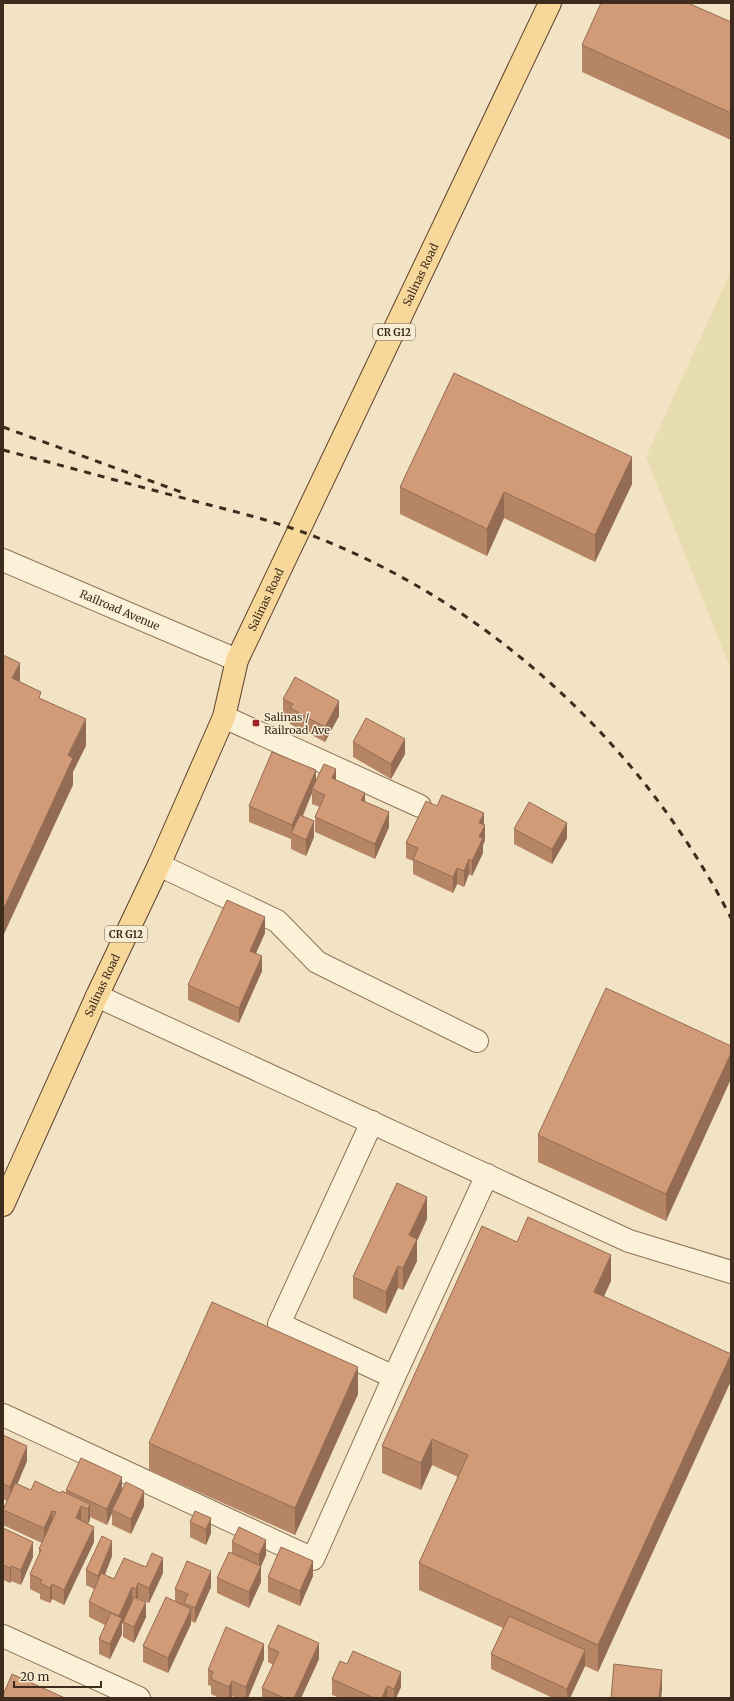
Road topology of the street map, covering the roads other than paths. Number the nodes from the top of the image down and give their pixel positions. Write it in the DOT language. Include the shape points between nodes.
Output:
graph roads {
  1 [pos="546,4"];
  2 [pos="3,560"];
  3 [pos="238,660"];
  4 [pos="224,717"];
  5 [pos="420,806"];
  6 [pos="159,864"];
  7 [pos="97,996"];
  8 [pos="477,1041"];
  9 [pos="372,1122"];
  10 [pos="487,1175"];
  11 [pos="3,1205"];
  12 [pos="731,1272"];
  13 [pos="394,1377"];
  14 [pos="3,1415"];
  15 [pos="3,1636"];
  16 [pos="139,1698"];
  1 -- 3 [label="main road, Salinas Road / CR G12"];
  2 -- 3 [label="street, Railroad Avenue"];
  3 -- 4 [label="main road, Salinas Road / CR G12"];
  4 -- 5 [label="street"];
  4 -- 6 [label="main road, Salinas Road / CR G12"];
  6 -- 7 [label="main road, Salinas Road / CR G12"];
  6 -- 8 [label="street" via="277,921 317,962"];
  7 -- 9 [label="street"];
  7 -- 11 [label="main road, Salinas Road / CR G12"];
  9 -- 10 [label="street"];
  9 -- 13 [label="street" via="279,1324"];
  10 -- 12 [label="street" via="629,1241"];
  10 -- 13 [label="street"];
  13 -- 14 [label="street" via="313,1558"];
  15 -- 16 [label="street"];
}
